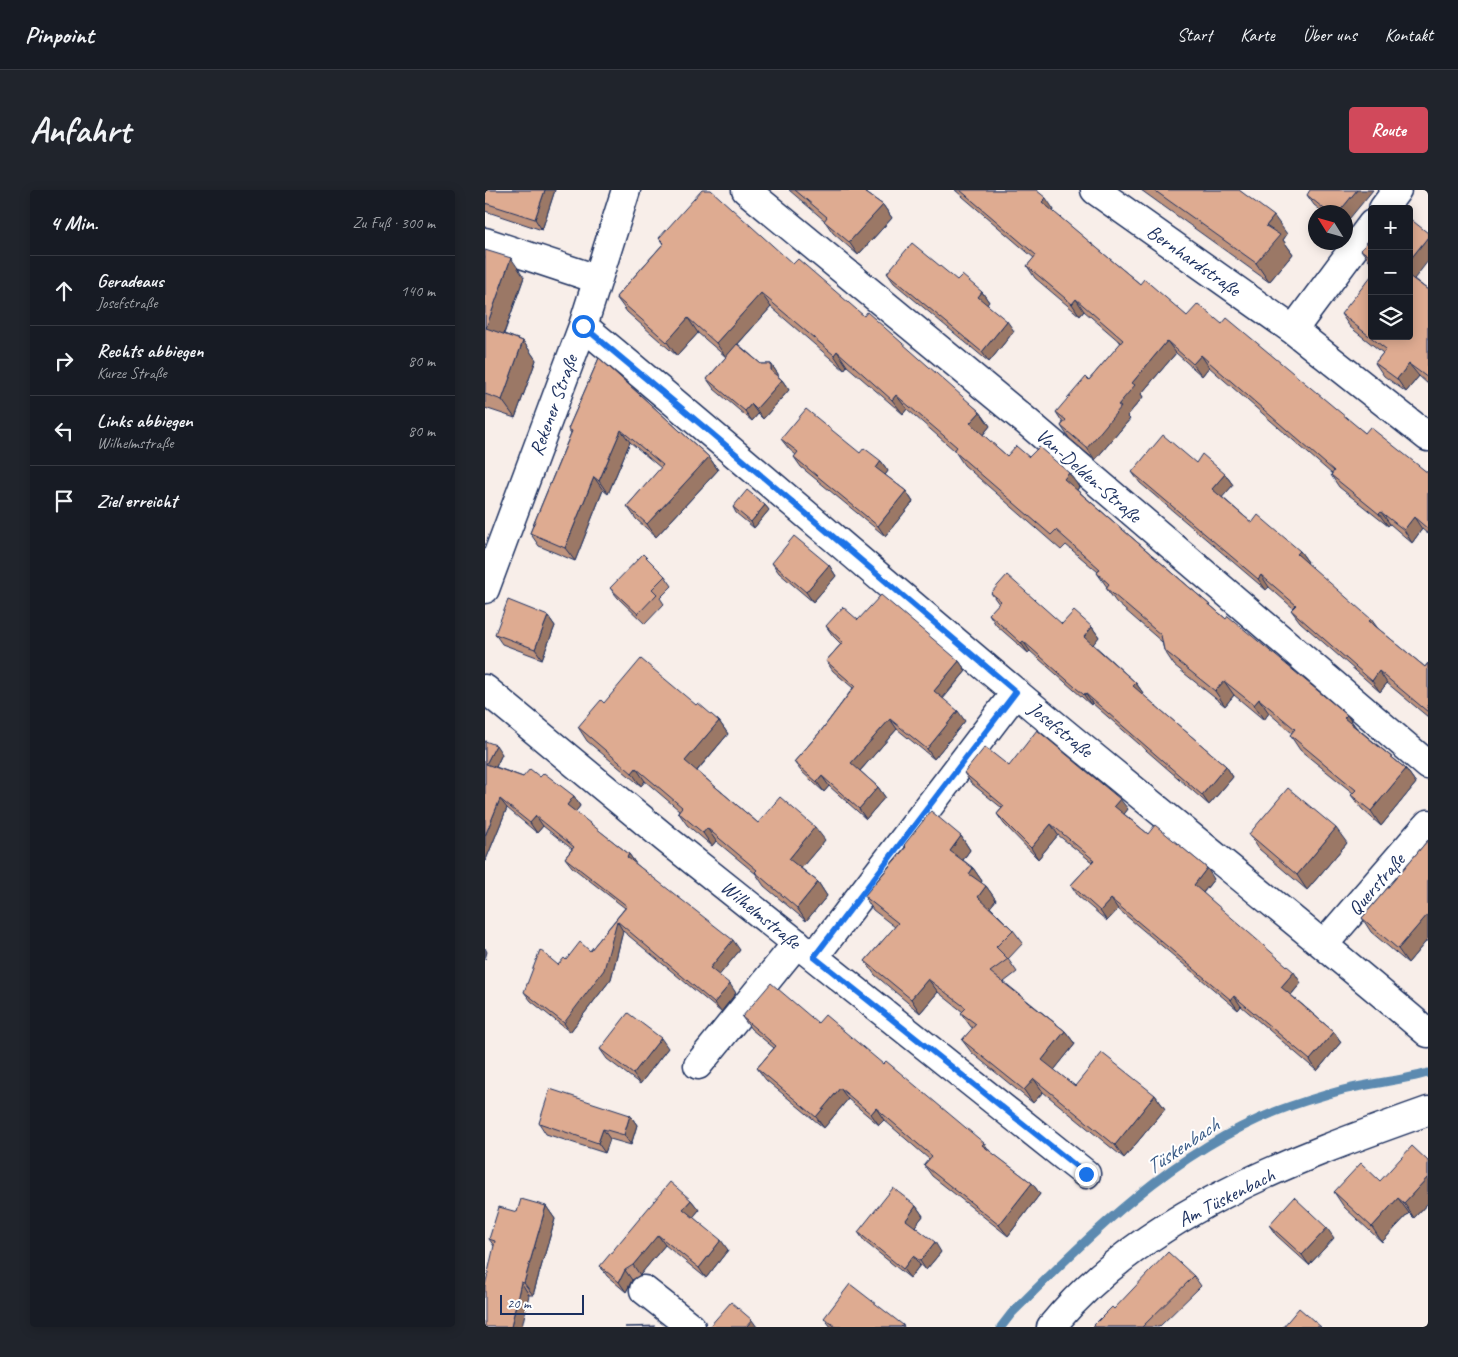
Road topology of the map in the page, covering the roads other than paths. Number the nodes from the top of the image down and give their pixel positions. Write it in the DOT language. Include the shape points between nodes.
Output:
graph roads {
  1 [pos="626,190"];
  2 [pos="745,190"];
  3 [pos="1095,190"];
  4 [pos="1397,190"];
  5 [pos="1386,205"];
  6 [pos="1368,229"];
  7 [pos="485,242"];
  8 [pos="597,279"];
  9 [pos="583,326"];
  10 [pos="1293,330"];
  11 [pos="1428,436"];
  12 [pos="485,589"];
  13 [pos="485,689"];
  14 [pos="1016,692"];
  15 [pos="1428,765"];
  16 [pos="1428,824"];
  17 [pos="1324,944"];
  18 [pos="805,950"];
  19 [pos="1428,1033"];
  20 [pos="698,1065"];
  21 [pos="1428,1111"];
  22 [pos="1086,1174"];
  23 [pos="645,1290"];
  24 [pos="691,1327"];
  25 [pos="1051,1327"];
  1 -- 8 [label="street, Rekener Straße"];
  2 -- 15 [label="street, Van-Delden-Straße" via="1026,421"];
  3 -- 10 [label="street, Bernhardstraße"];
  4 -- 5 [label="street"];
  6 -- 10 [label="street"];
  7 -- 8 [label="street"];
  8 -- 9 [label="street, Rekener Straße"];
  9 -- 12 [label="street, Rekener Straße"];
  9 -- 14 [label="street, Josefstraße"];
  10 -- 11 [label="street, Bernhardstraße"];
  13 -- 18 [label="street, Wilhelmstraße"];
  14 -- 17 [label="street, Josefstraße"];
  14 -- 18 [label="street"];
  16 -- 17 [label="street, Querstraße"];
  17 -- 19 [label="street, Josefstraße"];
  18 -- 20 [label="street"];
  18 -- 22 [label="street, Wilhelmstraße"];
  21 -- 25 [label="street, Am Tüskenbach" via="1366,1133 1238,1187 1195,1210 1123,1256 1083,1291"];
  23 -- 24 [label="street"];
}
